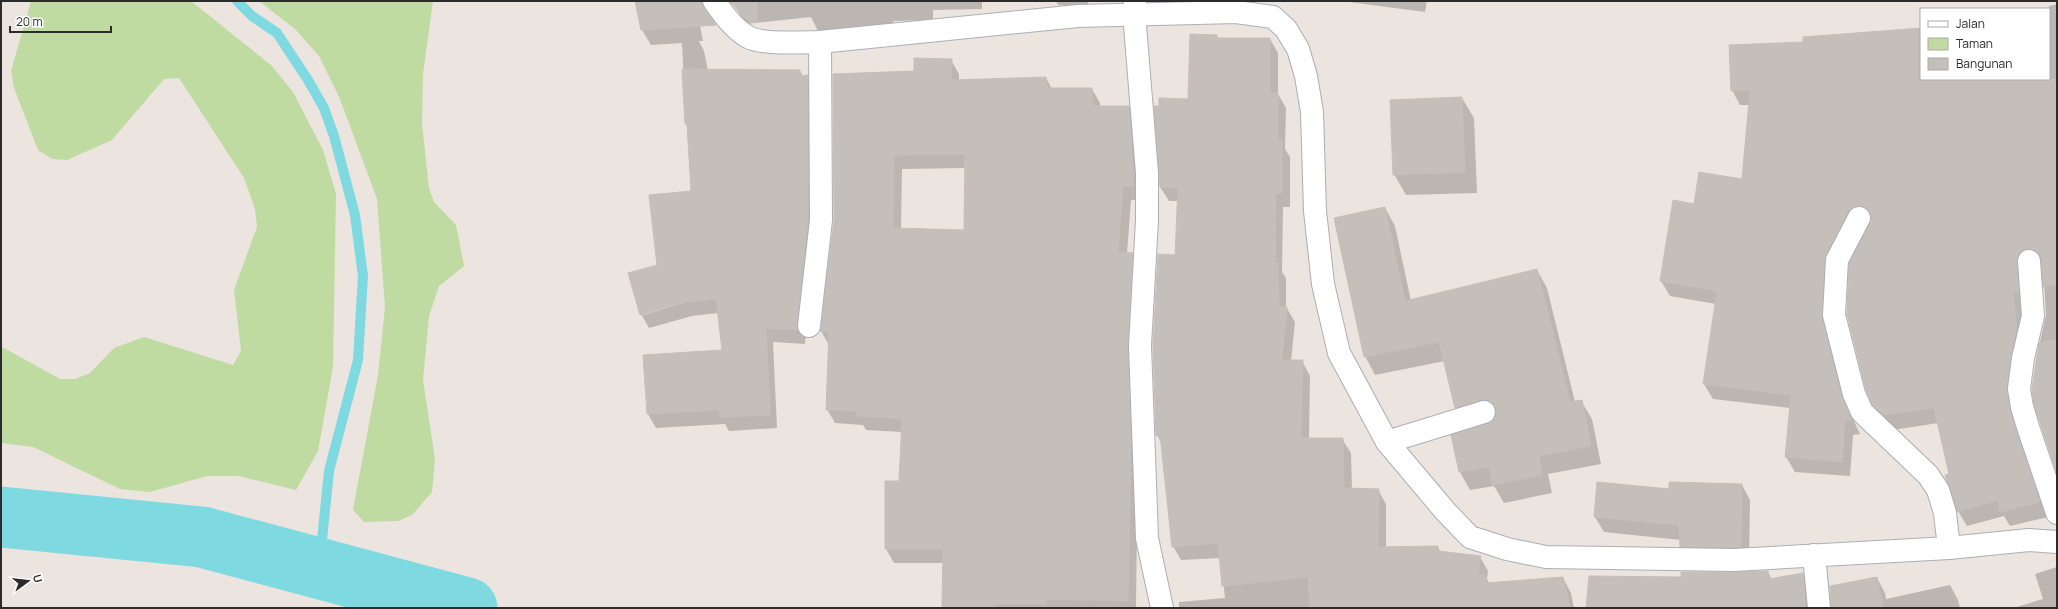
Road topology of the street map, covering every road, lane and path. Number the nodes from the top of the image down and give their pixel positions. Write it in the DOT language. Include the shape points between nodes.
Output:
graph roads {
  1 [pos="714,1"];
  2 [pos="1135,7"];
  3 [pos="1276,9"];
  4 [pos="820,42"];
  5 [pos="1859,218"];
  6 [pos="2029,261"];
  7 [pos="809,326"];
  8 [pos="1484,412"];
  9 [pos="1386,442"];
  10 [pos="2057,513"];
  11 [pos="2057,542"];
  12 [pos="1949,548"];
  13 [pos="1814,555"];
  14 [pos="1162,608"];
  15 [pos="1819,608"];
  1 -- 4 [label="street" via="729,22 750,38 779,42"];
  2 -- 3 [label="street" via="1236,12"];
  2 -- 4 [label="street"];
  2 -- 14 [label="street" via="1147,173 1148,220 1140,346 1147,538"];
  3 -- 9 [label="street" via="1298,49 1306,76 1312,112 1315,211 1323,284 1339,353"];
  4 -- 7 [label="street" via="821,220"];
  5 -- 12 [label="street" via="1837,260 1834,307 1853,388 1862,412 1928,475 1938,490 1945,513"];
  6 -- 10 [label="street" via="2033,316 2023,358 2020,389 2024,414"];
  8 -- 9 [label="street"];
  9 -- 13 [label="street" via="1470,537 1507,549 1546,557 1734,560"];
  11 -- 12 [label="street" via="2029,540"];
  12 -- 13 [label="street"];
  13 -- 15 [label="street"];
}
